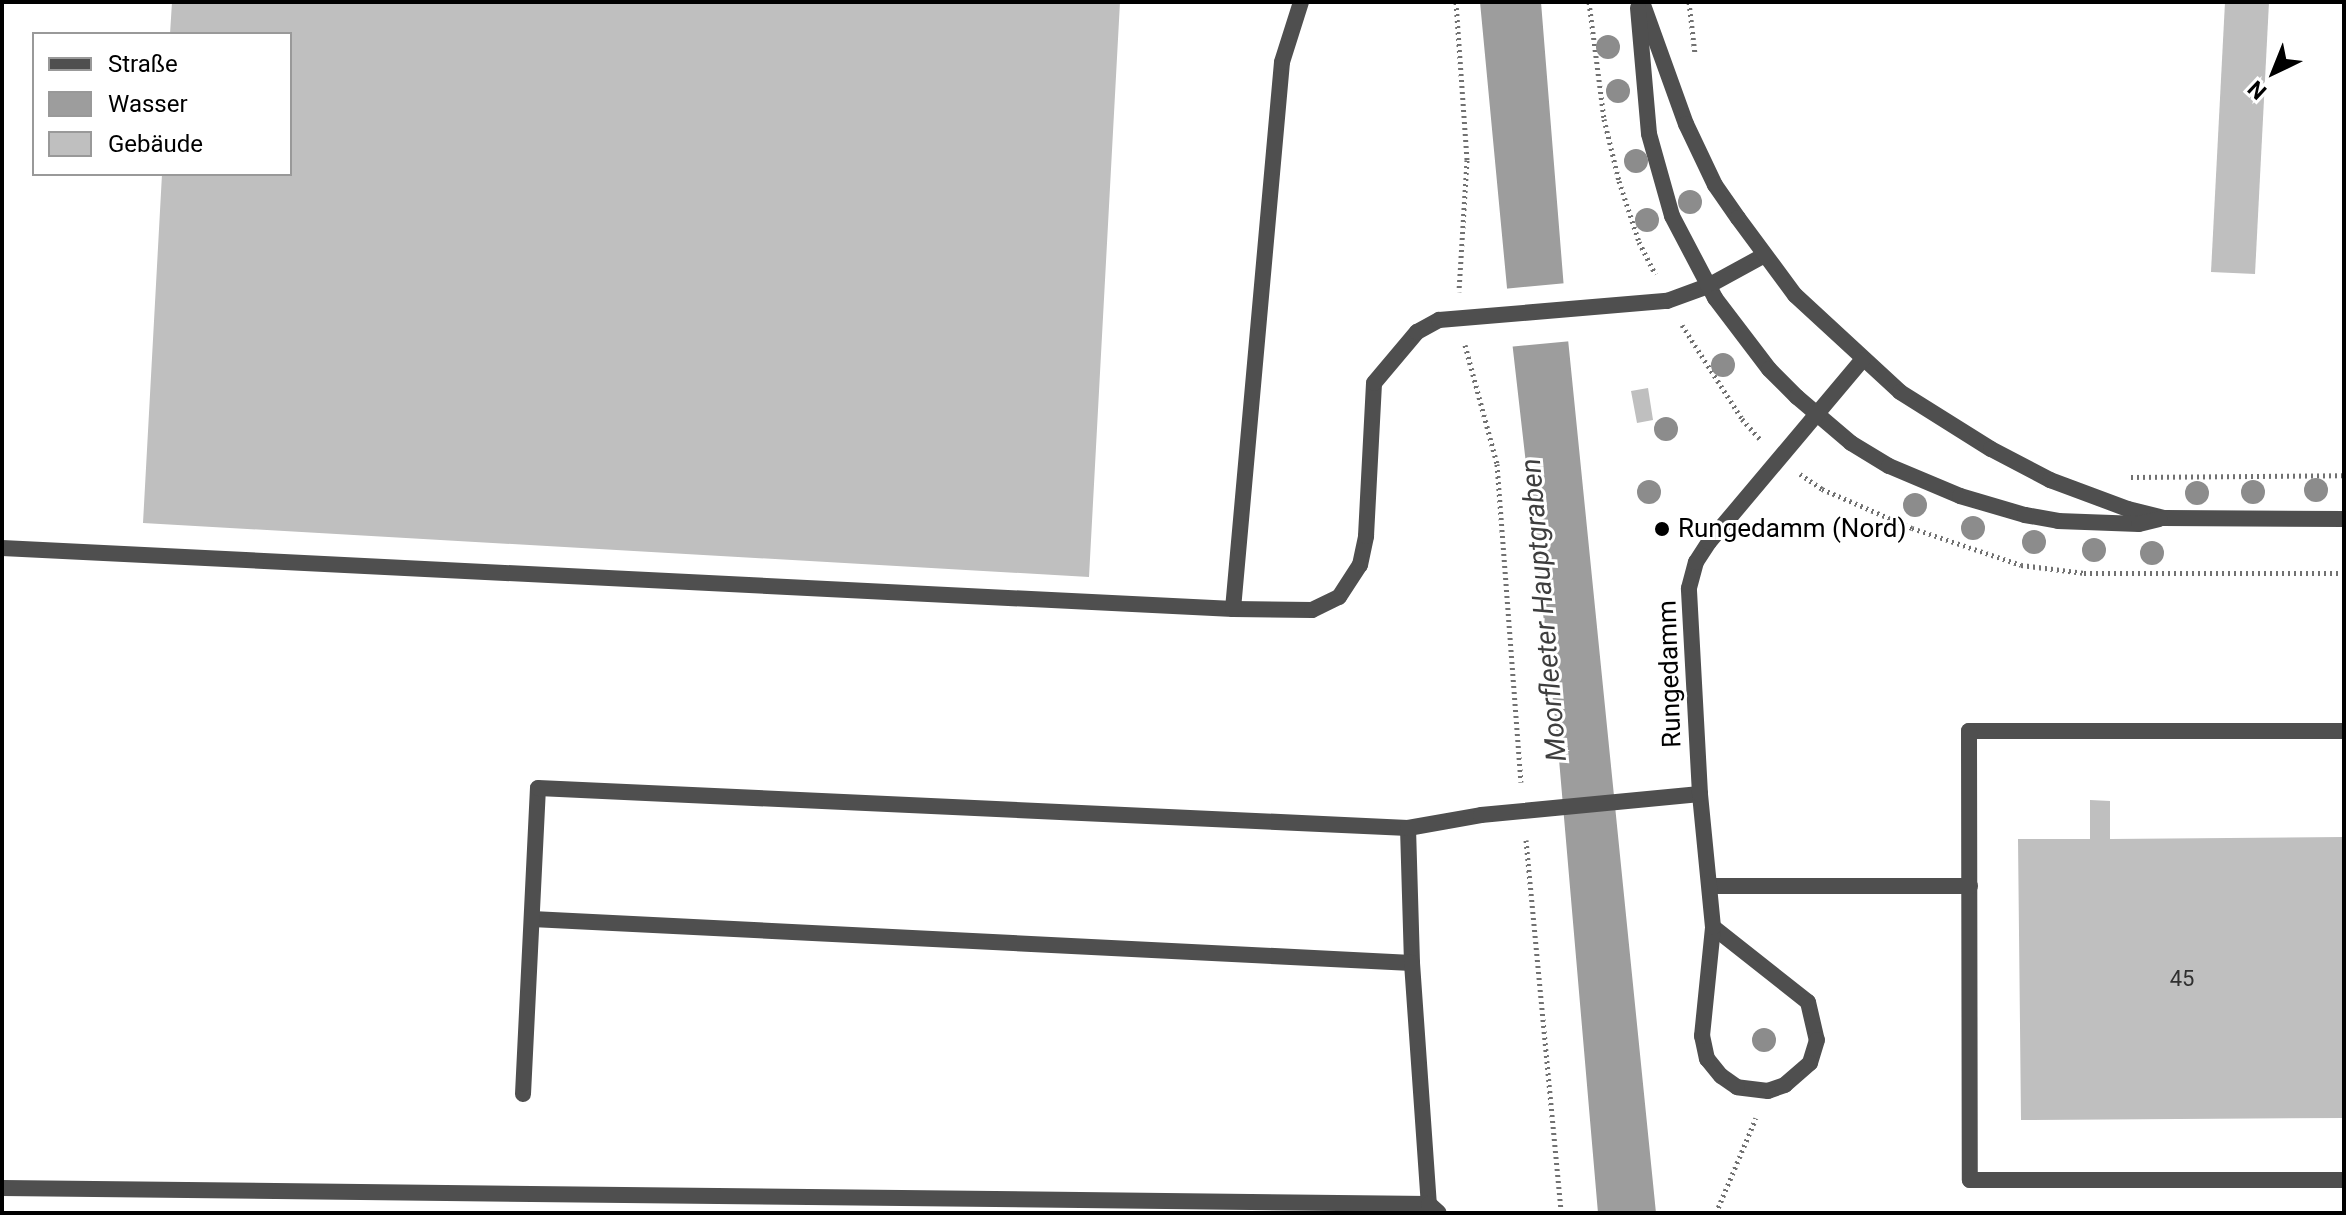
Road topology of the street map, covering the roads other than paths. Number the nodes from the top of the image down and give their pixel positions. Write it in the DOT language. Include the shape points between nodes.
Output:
graph roads {
  1 [pos="1301,2"];
  2 [pos="1640,2"];
  3 [pos="1763,256"];
  4 [pos="1708,286"];
  5 [pos="1862,360"];
  6 [pos="1815,414"];
  7 [pos="2164,518"];
  8 [pos="2344,519"];
  9 [pos="2,548"];
  10 [pos="1233,609"];
  11 [pos="2344,731"];
  12 [pos="1700,794"];
  13 [pos="1408,828"];
  14 [pos="1710,886"];
  15 [pos="1970,886"];
  16 [pos="532,919"];
  17 [pos="1713,927"];
  18 [pos="1412,963"];
  19 [pos="523,1094"];
  20 [pos="2344,1180"];
  21 [pos="2,1188"];
  22 [pos="1434,1208"];
  1 -- 10 [label="street" via="1282,62"];
  2 -- 3 [label="street" via="1704,162"];
  2 -- 4 [label="street" via="1649,134 1672,216"];
  3 -- 4 [label="street"];
  3 -- 5 [label="street"];
  4 -- 6 [label="street" via="1769,369"];
  4 -- 10 [label="street" via="1667,301 1439,320 1417,332 1374,383 1366,536 1350,585 1312,610"];
  5 -- 6 [label="street, Rungedamm"];
  5 -- 7 [label="street" via="1900,392 2015,461 2091,497"];
  6 -- 7 [label="street" via="1889,466 1960,496 2058,521 2139,524"];
  6 -- 12 [label="street, Rungedamm" via="1696,562 1689,588 1690,651"];
  7 -- 8 [label="street"];
  9 -- 10 [label="street"];
  11 -- 15 [label="street" via="1969,731"];
  12 -- 13 [label="street"];
  12 -- 14 [label="street, Rungedamm"];
  13 -- 16 [label="street" via="538,788"];
  13 -- 18 [label="street"];
  14 -- 15 [label="street"];
  14 -- 17 [label="street, Rungedamm"];
  15 -- 20 [label="street" via="1970,1180"];
  16 -- 18 [label="street"];
  16 -- 19 [label="street"];
  17 -- 17 [label="street, Rungedamm" via="1702,1036 1707,1059 1737,1087 1768,1091 1785,1085 1810,1063 1817,1030 1808,1002"];
  18 -- 22 [label="street"];
  21 -- 22 [label="street"];
}
